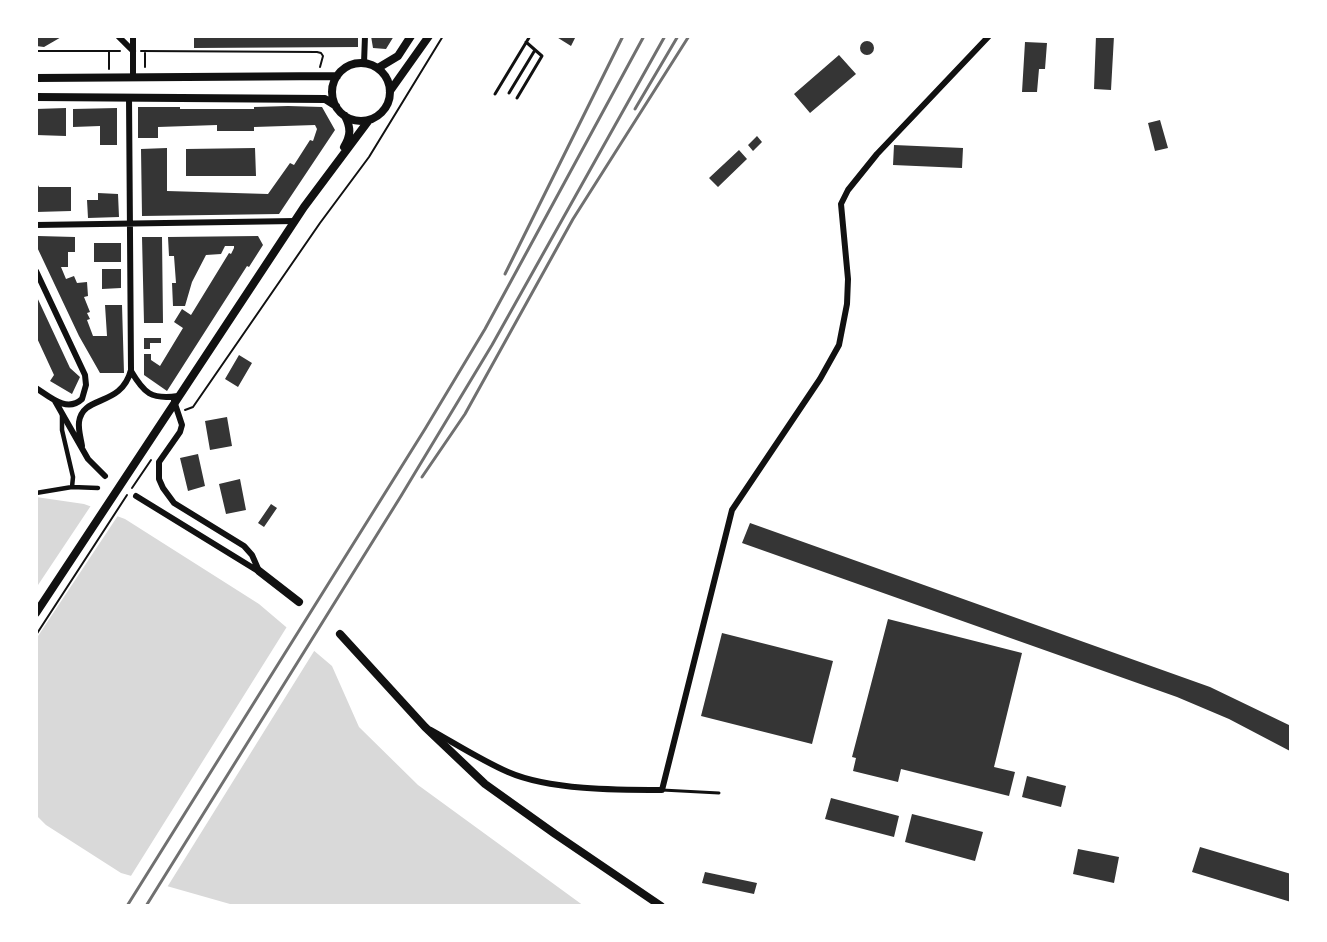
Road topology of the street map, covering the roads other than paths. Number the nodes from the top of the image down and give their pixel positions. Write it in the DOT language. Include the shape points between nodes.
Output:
graph roads {
  1 [pos="117,36"];
  2 [pos="133,36"];
  3 [pos="365,36"];
  4 [pos="411,36"];
  5 [pos="429,36"];
  6 [pos="530,36"];
  7 [pos="989,36"];
  8 [pos="526,42"];
  9 [pos="535,50"];
  10 [pos="133,51"];
  11 [pos="364,63"];
  12 [pos="378,68"];
  13 [pos="337,76"];
  14 [pos="36,78"];
  15 [pos="133,78"];
  16 [pos="390,91"];
  17 [pos="509,93"];
  18 [pos="495,94"];
  19 [pos="36,97"];
  20 [pos="129,97"];
  21 [pos="517,98"];
  22 [pos="336,106"];
  23 [pos="345,116"];
  24 [pos="369,120"];
  25 [pos="337,161"];
  26 [pos="295,221"];
  27 [pos="130,224"];
  28 [pos="36,225"];
  29 [pos="36,272"];
  30 [pos="131,370"];
  31 [pos="36,388"];
  32 [pos="176,398"];
  33 [pos="55,401"];
  34 [pos="61,409"];
  35 [pos="82,446"];
  36 [pos="105,476"];
  37 [pos="72,487"];
  38 [pos="98,488"];
  39 [pos="36,493"];
  40 [pos="136,496"];
  41 [pos="259,571"];
  42 [pos="299,602"];
  43 [pos="36,613"];
  44 [pos="340,634"];
  45 [pos="425,727"];
  46 [pos="662,790"];
  47 [pos="719,793"];
  48 [pos="661,906"];
  1 -- 10 [label="street"];
  2 -- 10 [label="street"];
  3 -- 11 [label="street"];
  4 -- 12 [label="main road" via="398,56"];
  5 -- 16 [label="main road"];
  6 -- 8 [label="lane"];
  7 -- 46 [label="street" via="877,154 841,204 848,279 839,345 732,510"];
  8 -- 9 [label="lane"];
  8 -- 18 [label="lane"];
  9 -- 17 [label="lane"];
  9 -- 21 [label="lane" via="542,56"];
  10 -- 15 [label="street"];
  11 -- 12 [label="main road"];
  11 -- 13 [label="main road" via="349,66"];
  12 -- 16 [label="main road"];
  13 -- 15 [label="main road"];
  13 -- 22 [label="main road" via="333,91"];
  14 -- 15 [label="main road"];
  16 -- 24 [label="main road" via="387,106"];
  19 -- 20 [label="main road"];
  20 -- 22 [label="main road" via="325,99"];
  20 -- 27 [label="street"];
  22 -- 23 [label="main road"];
  23 -- 24 [label="main road"];
  23 -- 25 [label="main road" via="350,133"];
  24 -- 25 [label="main road"];
  25 -- 26 [label="main road"];
  26 -- 27 [label="street"];
  26 -- 32 [label="main road"];
  27 -- 28 [label="street"];
  27 -- 30 [label="street"];
  29 -- 33 [label="street" via="85,375 84,393 78,403 65,405"];
  30 -- 32 [label="street" via="140,387 152,396"];
  30 -- 35 [label="street" via="128,383 119,392 91,405 82,415"];
  31 -- 33 [label="street"];
  32 -- 41 [label="street" via="182,424 159,462 163,488 174,503 244,546"];
  32 -- 43 [label="main road"];
  33 -- 34 [label="street"];
  34 -- 35 [label="street"];
  34 -- 37 [label="street"];
  35 -- 36 [label="street"];
  37 -- 38 [label="street"];
  37 -- 39 [label="street"];
  40 -- 41 [label="street"];
  41 -- 42 [label="street"];
  44 -- 45 [label="street"];
  45 -- 46 [label="street" via="508,772 543,783"];
  45 -- 48 [label="street" via="485,784"];
  46 -- 47 [label="lane"];
}
